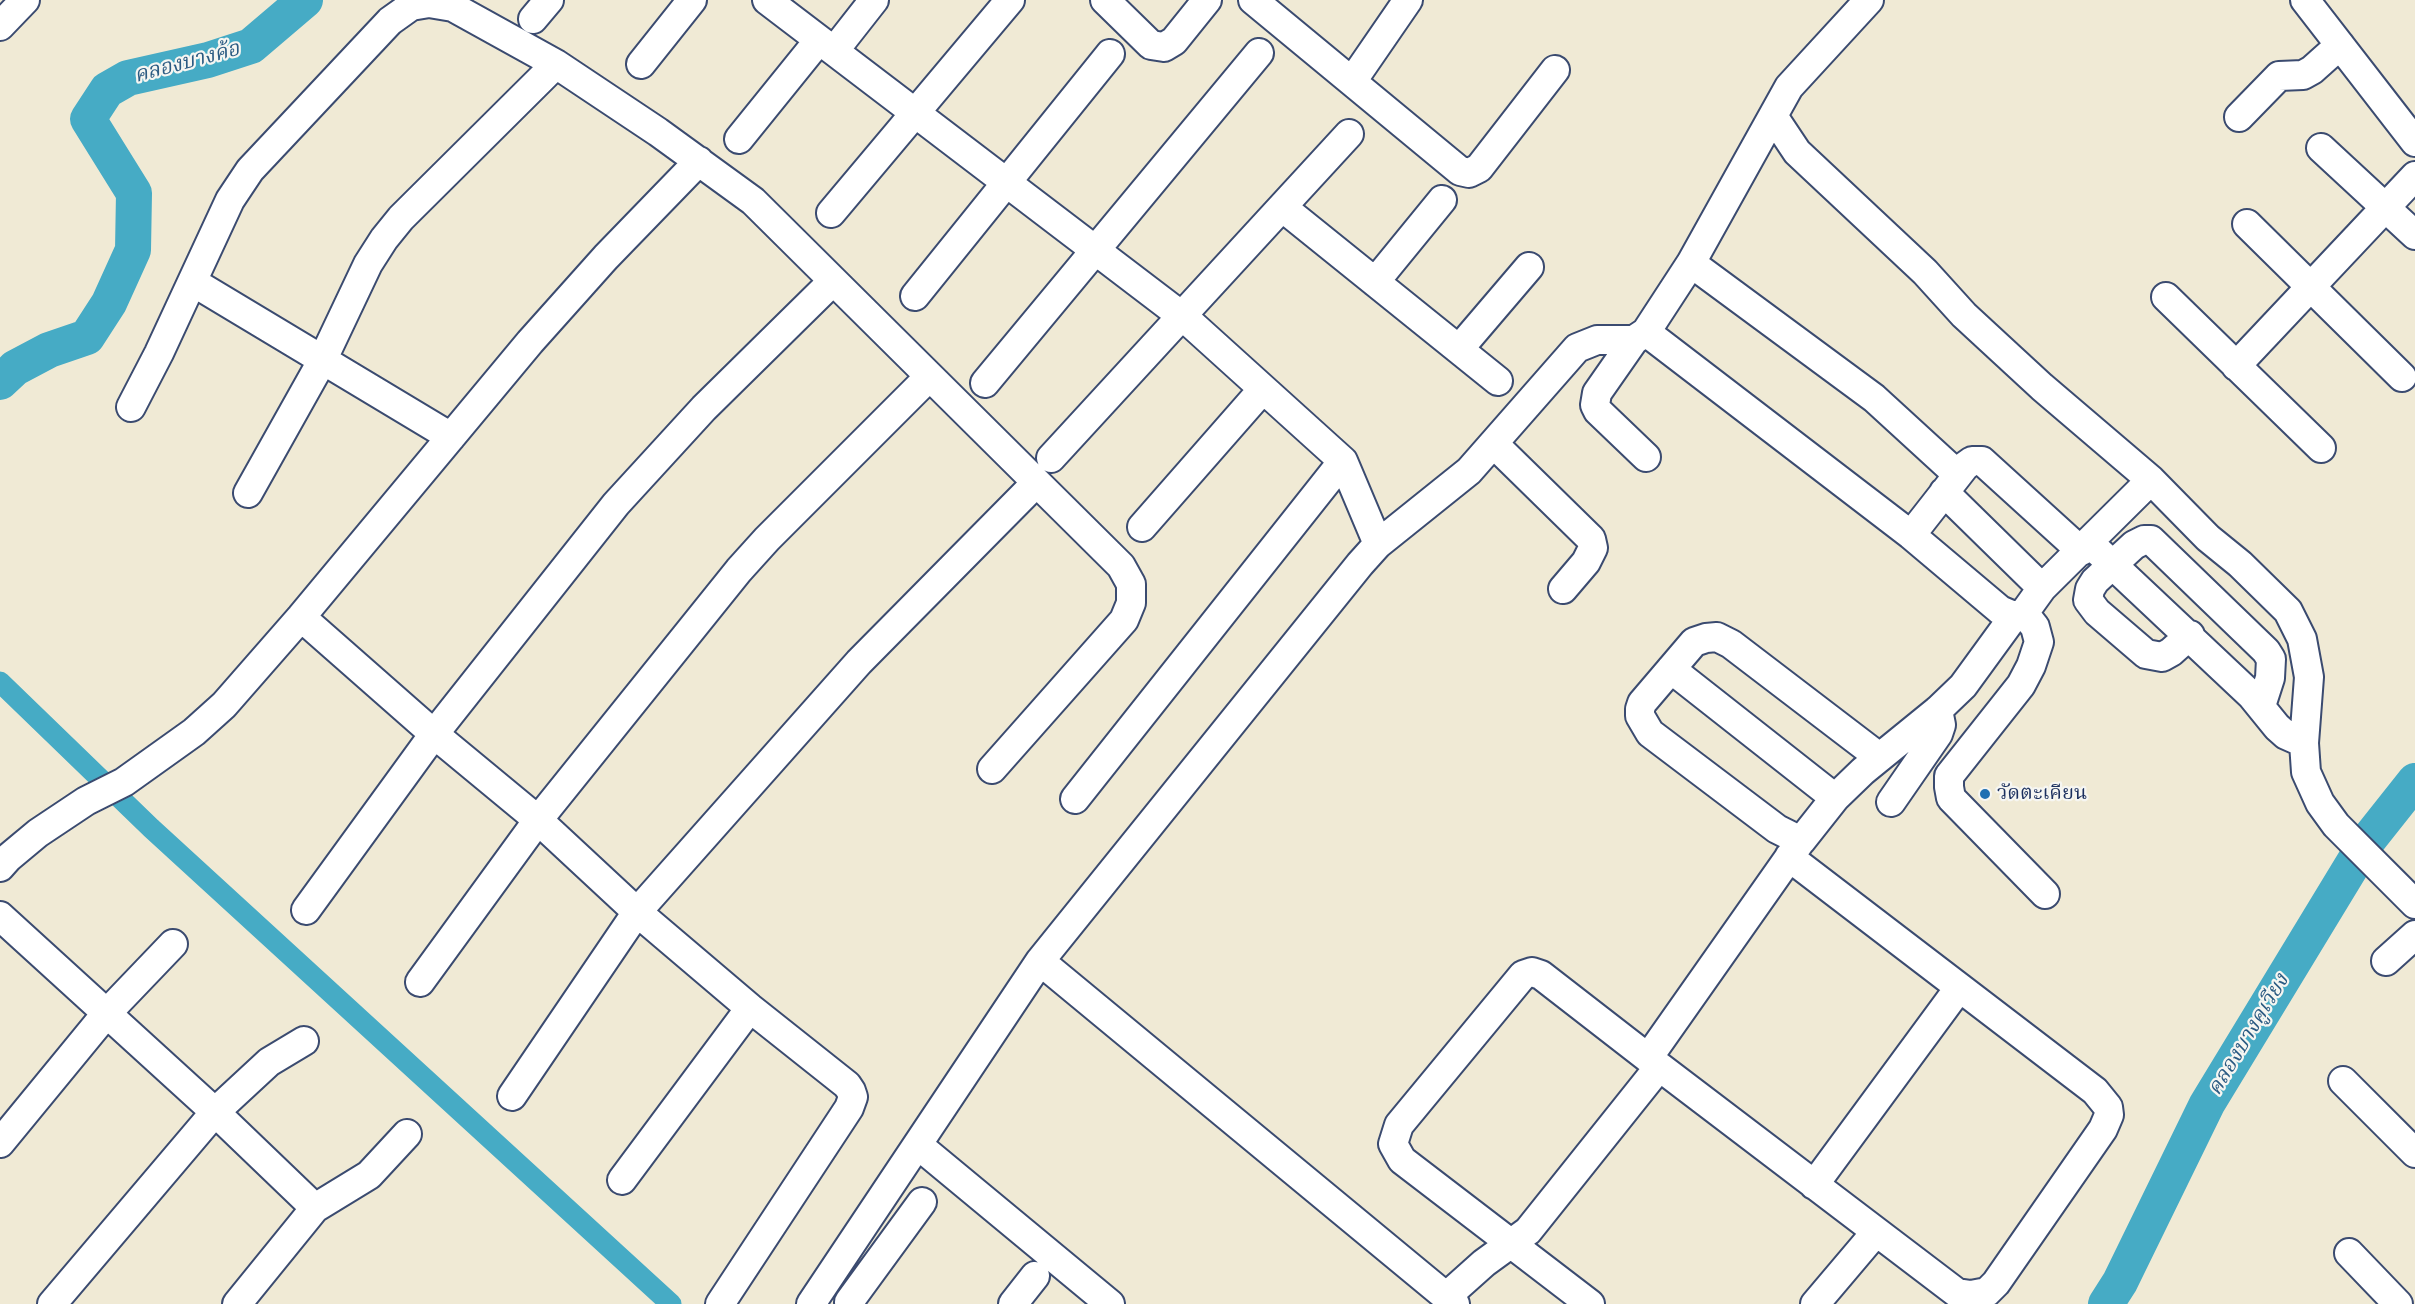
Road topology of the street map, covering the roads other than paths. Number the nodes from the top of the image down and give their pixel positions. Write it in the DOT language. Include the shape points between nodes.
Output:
graph roads {
  1 [pos="25,0"];
  2 [pos="692,0"];
  3 [pos="767,0"];
  4 [pos="874,0"];
  5 [pos="1010,0"];
  6 [pos="1105,0"];
  7 [pos="1206,0"];
  8 [pos="1253,0"];
  9 [pos="1408,0"];
  10 [pos="1869,0"];
  11 [pos="2305,0"];
  12 [pos="0,26"];
  13 [pos="827,45"];
  14 [pos="2340,45"];
  15 [pos="1259,53"];
  16 [pos="1110,54"];
  17 [pos="556,64"];
  18 [pos="641,64"];
  19 [pos="1555,70"];
  20 [pos="1353,80"];
  21 [pos="915,112"];
  22 [pos="1773,116"];
  23 [pos="2239,117"];
  24 [pos="1349,134"];
  25 [pos="739,139"];
  26 [pos="2415,142"];
  27 [pos="2321,148"];
  28 [pos="699,161"];
  29 [pos="2415,176"];
  30 [pos="1007,183"];
  31 [pos="1442,200"];
  32 [pos="1282,207"];
  33 [pos="2385,208"];
  34 [pos="831,213"];
  35 [pos="2247,225"];
  36 [pos="2415,235"];
  37 [pos="1095,250"];
  38 [pos="1691,263"];
  39 [pos="1529,267"];
  40 [pos="833,281"];
  41 [pos="193,282"];
  42 [pos="1375,282"];
  43 [pos="2312,287"];
  44 [pos="915,296"];
  45 [pos="2166,297"];
  46 [pos="1182,316"];
  47 [pos="1640,336"];
  48 [pos="1459,349"];
  49 [pos="322,361"];
  50 [pos="2236,366"];
  51 [pos="929,377"];
  52 [pos="2402,377"];
  53 [pos="1498,381"];
  54 [pos="985,383"];
  55 [pos="1263,389"];
  56 [pos="132,407"];
  57 [pos="451,437"];
  58 [pos="1494,445"];
  59 [pos="2321,448"];
  60 [pos="1646,456"];
  61 [pos="1051,458"];
  62 [pos="1342,461"];
  63 [pos="2151,480"];
  64 [pos="1036,483"];
  65 [pos="1951,483"];
  66 [pos="248,493"];
  67 [pos="1142,527"];
  68 [pos="1911,535"];
  69 [pos="1378,544"];
  70 [pos="2085,547"];
  71 [pos="2114,566"];
  72 [pos="2042,588"];
  73 [pos="1563,589"];
  74 [pos="2019,614"];
  75 [pos="301,616"];
  76 [pos="2190,635"];
  77 [pos="1671,669"];
  78 [pos="2261,706"];
  79 [pos="1938,710"];
  80 [pos="434,734"];
  81 [pos="2304,743"];
  82 [pos="1879,757"];
  83 [pos="992,769"];
  84 [pos="1835,798"];
  85 [pos="1075,799"];
  86 [pos="1891,802"];
  87 [pos="538,820"];
  88 [pos="1795,849"];
  89 [pos="0,867"];
  90 [pos="2045,894"];
  91 [pos="2415,904"];
  92 [pos="306,910"];
  93 [pos="637,912"];
  94 [pos="0,916"];
  95 [pos="2415,935"];
  96 [pos="173,944"];
  97 [pos="1040,961"];
  98 [pos="2386,961"];
  99 [pos="420,982"];
  100 [pos="1959,988"];
  101 [pos="750,1008"];
  102 [pos="106,1014"];
  103 [pos="304,1041"];
  104 [pos="1653,1063"];
  105 [pos="2343,1081"];
  106 [pos="512,1096"];
  107 [pos="214,1112"];
  108 [pos="407,1134"];
  109 [pos="0,1143"];
  110 [pos="918,1145"];
  111 [pos="2415,1153"];
  112 [pos="622,1180"];
  113 [pos="1814,1185"];
  114 [pos="922,1202"];
  115 [pos="315,1208"];
  116 [pos="1876,1232"];
  117 [pos="1512,1243"];
  118 [pos="2349,1253"];
  119 [pos="1035,1276"];
  120 [pos="1450,1300"];
  121 [pos="850,1303"];
  122 [pos="52,1304"];
  123 [pos="237,1304"];
  124 [pos="720,1304"];
  125 [pos="811,1304"];
  126 [pos="1012,1304"];
  127 [pos="1110,1304"];
  128 [pos="1590,1304"];
  129 [pos="1815,1304"];
  130 [pos="2398,1304"];
  1 -- 12 [label="street"];
  2 -- 18 [label="street"];
  3 -- 13 [label="street"];
  4 -- 13 [label="street"];
  5 -- 21 [label="street"];
  6 -- 7 [label="street" via="1151,45 1164,47 1174,41"];
  8 -- 20 [label="street"];
  9 -- 20 [label="street"];
  10 -- 22 [label="street" via="1789,87"];
  11 -- 14 [label="street"];
  13 -- 21 [label="street"];
  13 -- 25 [label="street"];
  14 -- 23 [label="street" via="2313,70 2303,75 2279,76"];
  14 -- 26 [label="street"];
  15 -- 37 [label="street"];
  16 -- 30 [label="street"];
  17 -- 28 [label="street"];
  17 -- 41 [label="street" via="453,7 429,3 411,6 390,21 250,170 230,200"];
  17 -- 49 [label="street" via="384,239"];
  19 -- 20 [label="street" via="1479,168 1469,173 1460,171"];
  21 -- 30 [label="street"];
  21 -- 34 [label="street"];
  22 -- 38 [label="street"];
  22 -- 63 [label="street" via="1797,152 1925,272 1964,315"];
  24 -- 32 [label="street"];
  27 -- 33 [label="street"];
  28 -- 40 [label="street" via="753,201"];
  28 -- 57 [label="street" via="537,333"];
  29 -- 33 [label="street"];
  30 -- 37 [label="street"];
  30 -- 44 [label="street"];
  31 -- 42 [label="street"];
  32 -- 42 [label="street"];
  32 -- 46 [label="street"];
  33 -- 36 [label="street"];
  33 -- 43 [label="street"];
  35 -- 43 [label="street"];
  37 -- 46 [label="street"];
  37 -- 54 [label="street"];
  38 -- 47 [label="street"];
  38 -- 65 [label="street" via="1874,398"];
  39 -- 48 [label="street"];
  40 -- 51 [label="street"];
  40 -- 80 [label="street" via="704,408 616,504"];
  41 -- 49 [label="street"];
  41 -- 56 [label="street"];
  42 -- 48 [label="street"];
  43 -- 50 [label="street"];
  43 -- 52 [label="street"];
  45 -- 50 [label="street"];
  46 -- 55 [label="street"];
  46 -- 61 [label="street"];
  47 -- 58 [label="street" via="1597,340 1577,348"];
  47 -- 60 [label="street" via="1597,393 1595,405"];
  47 -- 68 [label="street"];
  48 -- 53 [label="street"];
  49 -- 57 [label="street"];
  49 -- 66 [label="street"];
  50 -- 59 [label="street"];
  51 -- 64 [label="street"];
  51 -- 87 [label="street" via="739,570"];
  55 -- 62 [label="street"];
  55 -- 67 [label="street"];
  57 -- 75 [label="street"];
  58 -- 69 [label="street" via="1469,471"];
  58 -- 73 [label="street" via="1591,538 1593,548 1586,562"];
  62 -- 69 [label="street"];
  62 -- 85 [label="street"];
  63 -- 70 [label="street"];
  63 -- 81 [label="street" via="2288,611 2302,639 2309,677"];
  64 -- 83 [label="street" via="1121,566 1131,584 1131,603 1124,620"];
  64 -- 93 [label="street" via="859,662"];
  65 -- 68 [label="street"];
  65 -- 70 [label="street" via="1972,460 1982,461"];
  65 -- 72 [label="street"];
  68 -- 74 [label="street" via="2000,610"];
  69 -- 97 [label="street"];
  70 -- 71 [label="street"];
  70 -- 72 [label="street"];
  71 -- 76 [label="street"];
  71 -- 76 [label="street" via="2091,589 2088,600 2097,612 2156,658 2171,652"];
  71 -- 78 [label="street" via="2144,540 2162,548 2266,651 2271,659 2270,678"];
  72 -- 74 [label="street"];
  74 -- 79 [label="street" via="1963,686"];
  74 -- 90 [label="street" via="2035,627 2039,642 2031,666 2021,685 1949,776 1949,787 1951,798"];
  75 -- 80 [label="street"];
  75 -- 89 [label="street" via="224,705 194,732 124,782 86,801 38,833"];
  76 -- 78 [label="street"];
  77 -- 82 [label="street" via="1694,642 1717,637"];
  77 -- 84 [label="street"];
  77 -- 88 [label="street" via="1642,703 1644,725 1778,829"];
  78 -- 81 [label="street" via="2286,735"];
  79 -- 82 [label="street"];
  79 -- 86 [label="street" via="1938,734"];
  80 -- 87 [label="street"];
  80 -- 92 [label="street"];
  81 -- 91 [label="street" via="2306,772 2320,802 2336,825"];
  82 -- 84 [label="street"];
  84 -- 88 [label="street"];
  87 -- 93 [label="street"];
  87 -- 99 [label="street"];
  88 -- 100 [label="street"];
  88 -- 104 [label="street"];
  93 -- 101 [label="street"];
  93 -- 106 [label="street"];
  94 -- 102 [label="street"];
  95 -- 98 [label="street"];
  96 -- 102 [label="street"];
  97 -- 110 [label="street"];
  97 -- 120 [label="street"];
  100 -- 113 [label="street"];
  100 -- 116 [label="street" via="2096,1091 2109,1115 2097,1139 1987,1292 1957,1293"];
  101 -- 112 [label="street"];
  101 -- 124 [label="street" via="847,1085 853,1097"];
  102 -- 107 [label="street"];
  102 -- 109 [label="street"];
  103 -- 107 [label="street" via="269,1062"];
  104 -- 113 [label="street"];
  104 -- 117 [label="street" via="1528,1231"];
  104 -- 117 [label="street" via="1541,975 1532,972 1523,975 1399,1125 1392,1144 1402,1160"];
  105 -- 111 [label="street"];
  107 -- 115 [label="street"];
  107 -- 122 [label="street"];
  108 -- 115 [label="street" via="369,1175"];
  110 -- 125 [label="street"];
  110 -- 127 [label="street"];
  113 -- 116 [label="street"];
  114 -- 121 [label="street"];
  115 -- 123 [label="street"];
  116 -- 129 [label="street"];
  117 -- 120 [label="street" via="1484,1263"];
  117 -- 128 [label="street"];
  118 -- 130 [label="street"];
  119 -- 126 [label="street"];
}
